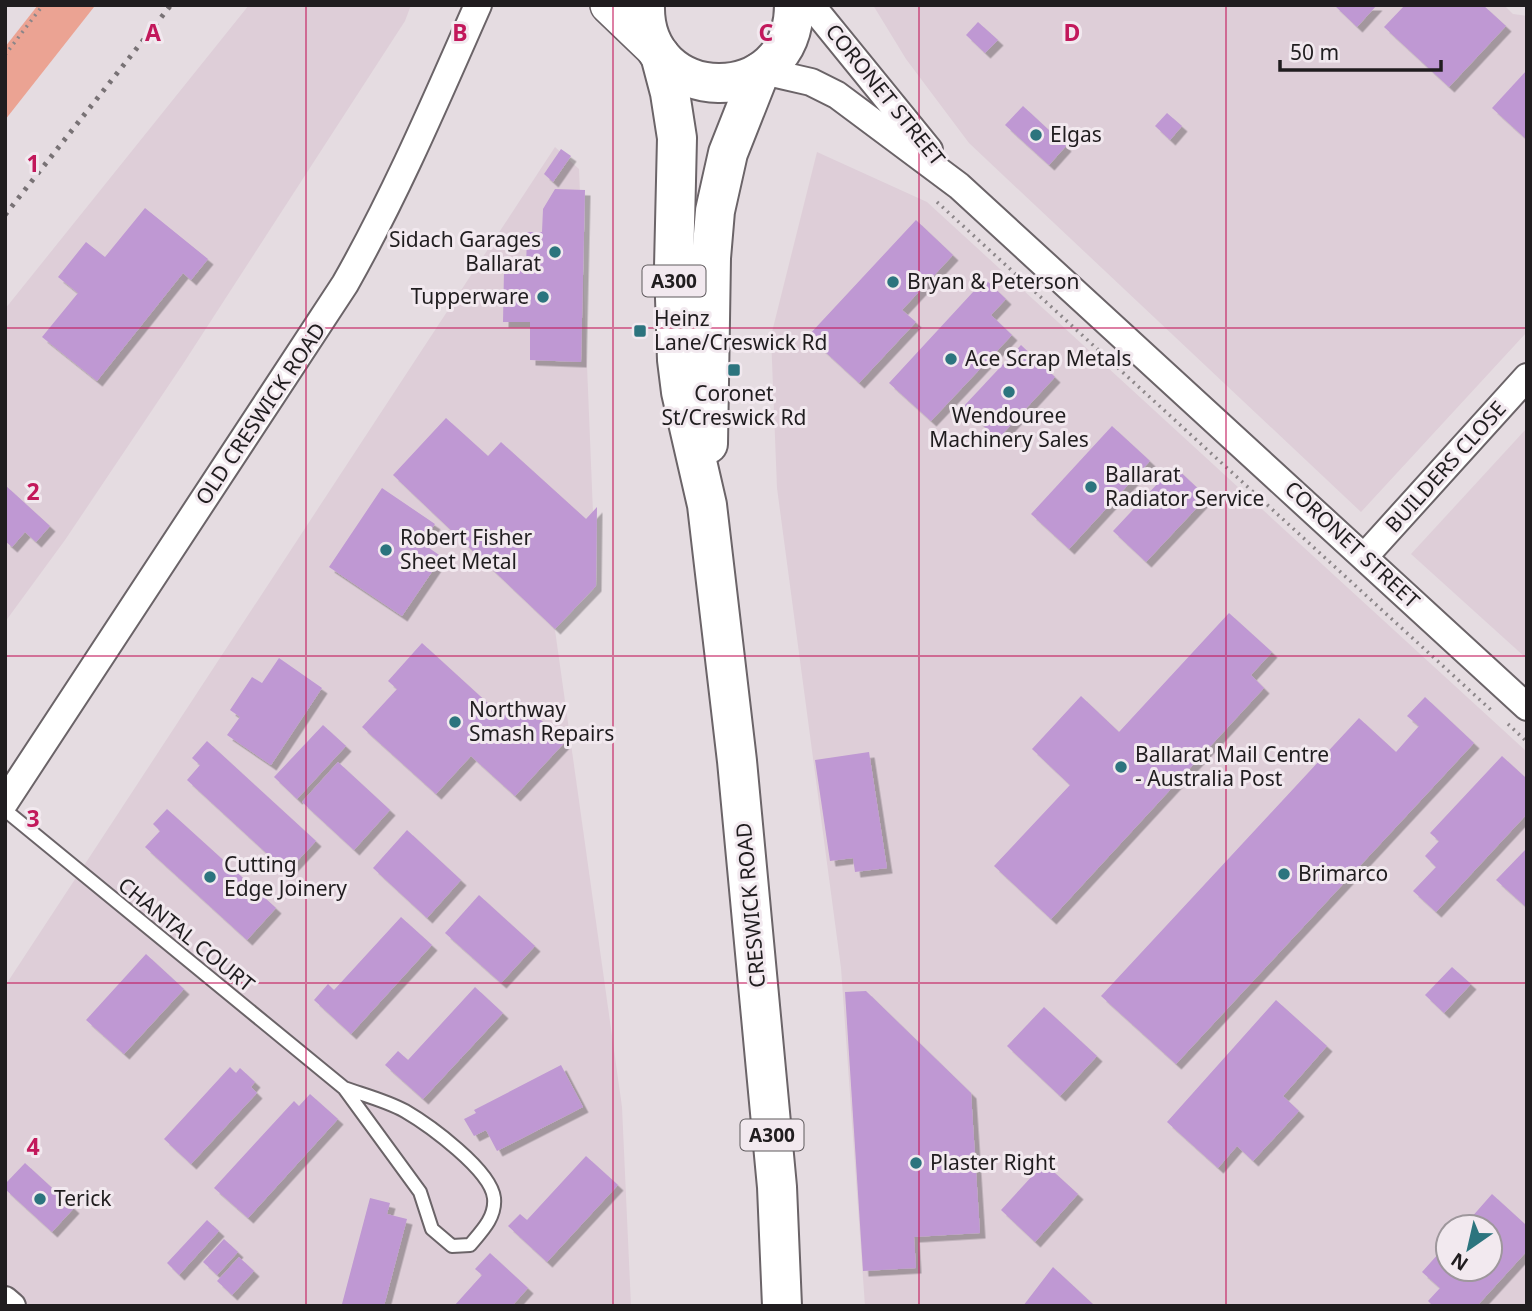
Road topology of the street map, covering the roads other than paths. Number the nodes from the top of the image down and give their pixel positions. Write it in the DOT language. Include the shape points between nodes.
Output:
graph roads {
  1 [pos="478,5"];
  2 [pos="609,5"];
  3 [pos="645,5"];
  4 [pos="794,5"];
  5 [pos="811,5"];
  6 [pos="659,54"];
  7 [pos="761,71"];
  8 [pos="959,186"];
  9 [pos="1527,377"];
  10 [pos="707,505"];
  11 [pos="1365,556"];
  12 [pos="1517,715"];
  13 [pos="5,802"];
  14 [pos="5,810"];
  15 [pos="344,1088"];
  16 [pos="5,1300"];
  17 [pos="12,1306"];
  18 [pos="782,1306"];
  1 -- 13 [label="street, OLD CRESWICK ROAD" via="422,133 334,303"];
  2 -- 6 [label="street"];
  3 -- 6 [label="highway, A300" via="647,27"];
  4 -- 7 [label="highway, A300" via="787,42"];
  5 -- 8 [label="street, CORONET STREET"];
  6 -- 7 [label="highway" via="686,76 711,84 737,82"];
  6 -- 10 [label="highway, CRESWICK ROAD / A300" via="677,138 677,360"];
  7 -- 8 [label="street, CORONET STREET" via="811,82 837,95"];
  7 -- 10 [label="highway, CRESWICK ROAD / A300" via="727,153 715,211"];
  8 -- 11 [label="street, CORONET STREET"];
  9 -- 11 [label="street, BUILDERS CLOSE"];
  10 -- 18 [label="highway, CRESWICK ROAD / A300" via="754,938 777,1187"];
  11 -- 12 [label="street, CORONET STREET"];
  14 -- 15 [label="lane, CHANTAL COURT"];
  15 -- 15 [label="lane, CHANTAL COURT" via="404,1111 461,1151 483,1176 494,1197 490,1222 470,1245 452,1246 432,1229 420,1192"];
  16 -- 17 [label="street"];
}
